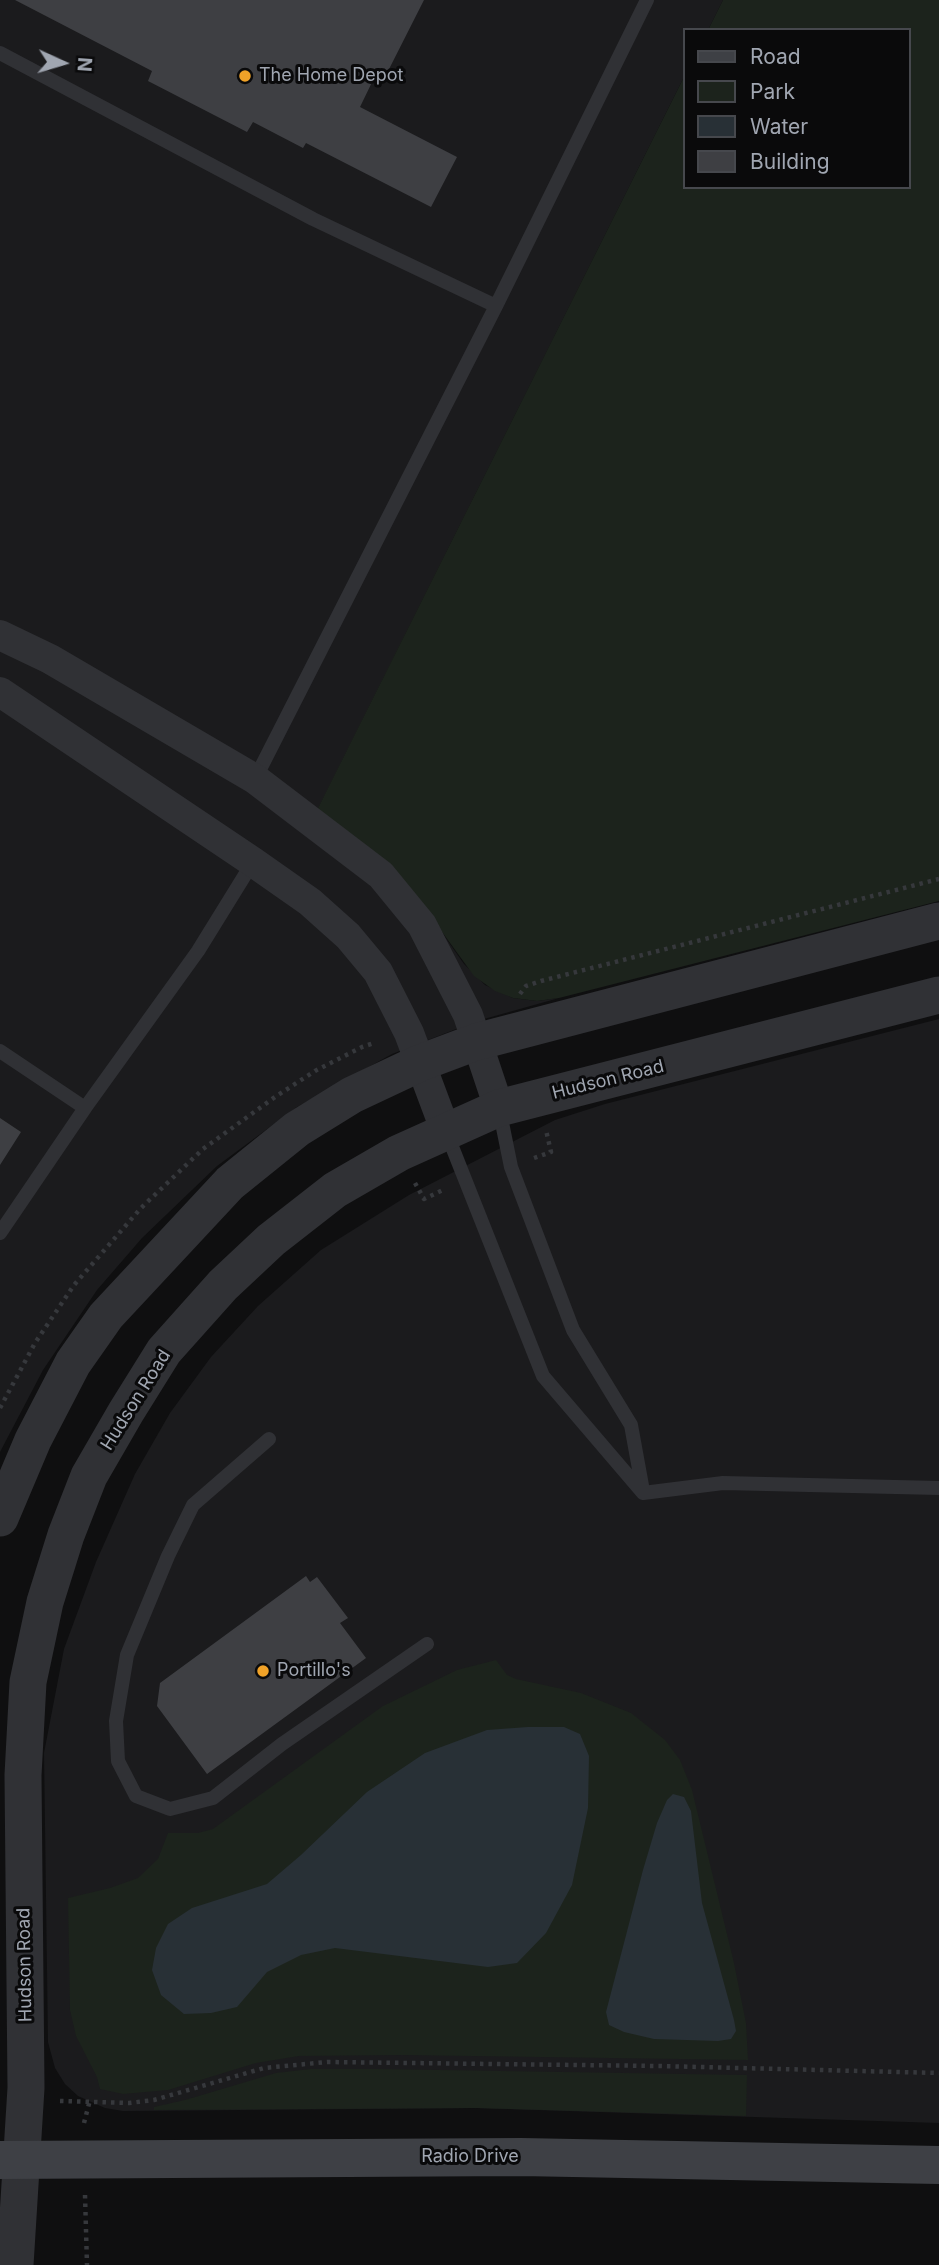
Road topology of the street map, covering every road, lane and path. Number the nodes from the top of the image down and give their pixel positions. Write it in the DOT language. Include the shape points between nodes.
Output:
graph roads {
  1 [pos="647,0"];
  2 [pos="0,53"];
  3 [pos="496,306"];
  4 [pos="0,635"];
  5 [pos="0,692"];
  6 [pos="255,779"];
  7 [pos="253,862"];
  8 [pos="939,879"];
  9 [pos="939,921"];
  10 [pos="939,995"];
  11 [pos="515,1000"];
  12 [pos="477,1042"];
  13 [pos="0,1051"];
  14 [pos="420,1063"];
  15 [pos="85,1108"];
  16 [pos="499,1108"];
  17 [pos="446,1132"];
  18 [pos="0,1233"];
  19 [pos="269,1439"];
  20 [pos="939,1488"];
  21 [pos="643,1493"];
  22 [pos="0,1518"];
  23 [pos="427,1644"];
  24 [pos="939,2073"];
  25 [pos="90,2100"];
  26 [pos="11,2160"];
  27 [pos="939,2165"];
  28 [pos="15,2265"];
  1 -- 3 [label="lane"];
  2 -- 3 [label="lane" via="313,219"];
  3 -- 6 [label="lane"];
  4 -- 6 [label="street" via="50,659"];
  5 -- 7 [label="street"];
  6 -- 12 [label="street" via="380,875 422,925"];
  7 -- 14 [label="street" via="310,902 348,936 378,972"];
  7 -- 15 [label="lane" via="198,951"];
  8 -- 11 [label="path" via="526,986"];
  9 -- 12 [label="street"];
  10 -- 16 [label="street, Hudson Road"];
  12 -- 14 [label="street"];
  12 -- 16 [label="street"];
  13 -- 15 [label="lane"];
  14 -- 17 [label="street"];
  14 -- 22 [label="street" via="352,1095 297,1129 230,1183 178,1236 106,1316 73,1363"];
  15 -- 18 [label="lane"];
  16 -- 17 [label="street, Hudson Road"];
  16 -- 21 [label="lane" via="511,1167 573,1331 631,1425"];
  17 -- 21 [label="lane" via="543,1376"];
  17 -- 26 [label="street, Hudson Road" via="383,1160 335,1190 223,1285 164,1351 89,1476 45,1602 27,1682 23,1775 26,2088"];
  19 -- 23 [label="lane" via="193,1505 127,1655 116,1721 118,1761 136,1796 170,1810 214,1798 282,1744"];
  20 -- 21 [label="lane" via="723,1483"];
  24 -- 25 [label="path" via="320,2063 264,2068 154,2100"];
  26 -- 27 [label="main road, Radio Drive" via="521,2157"];
  26 -- 28 [label="street, Hudson Road"];
}
